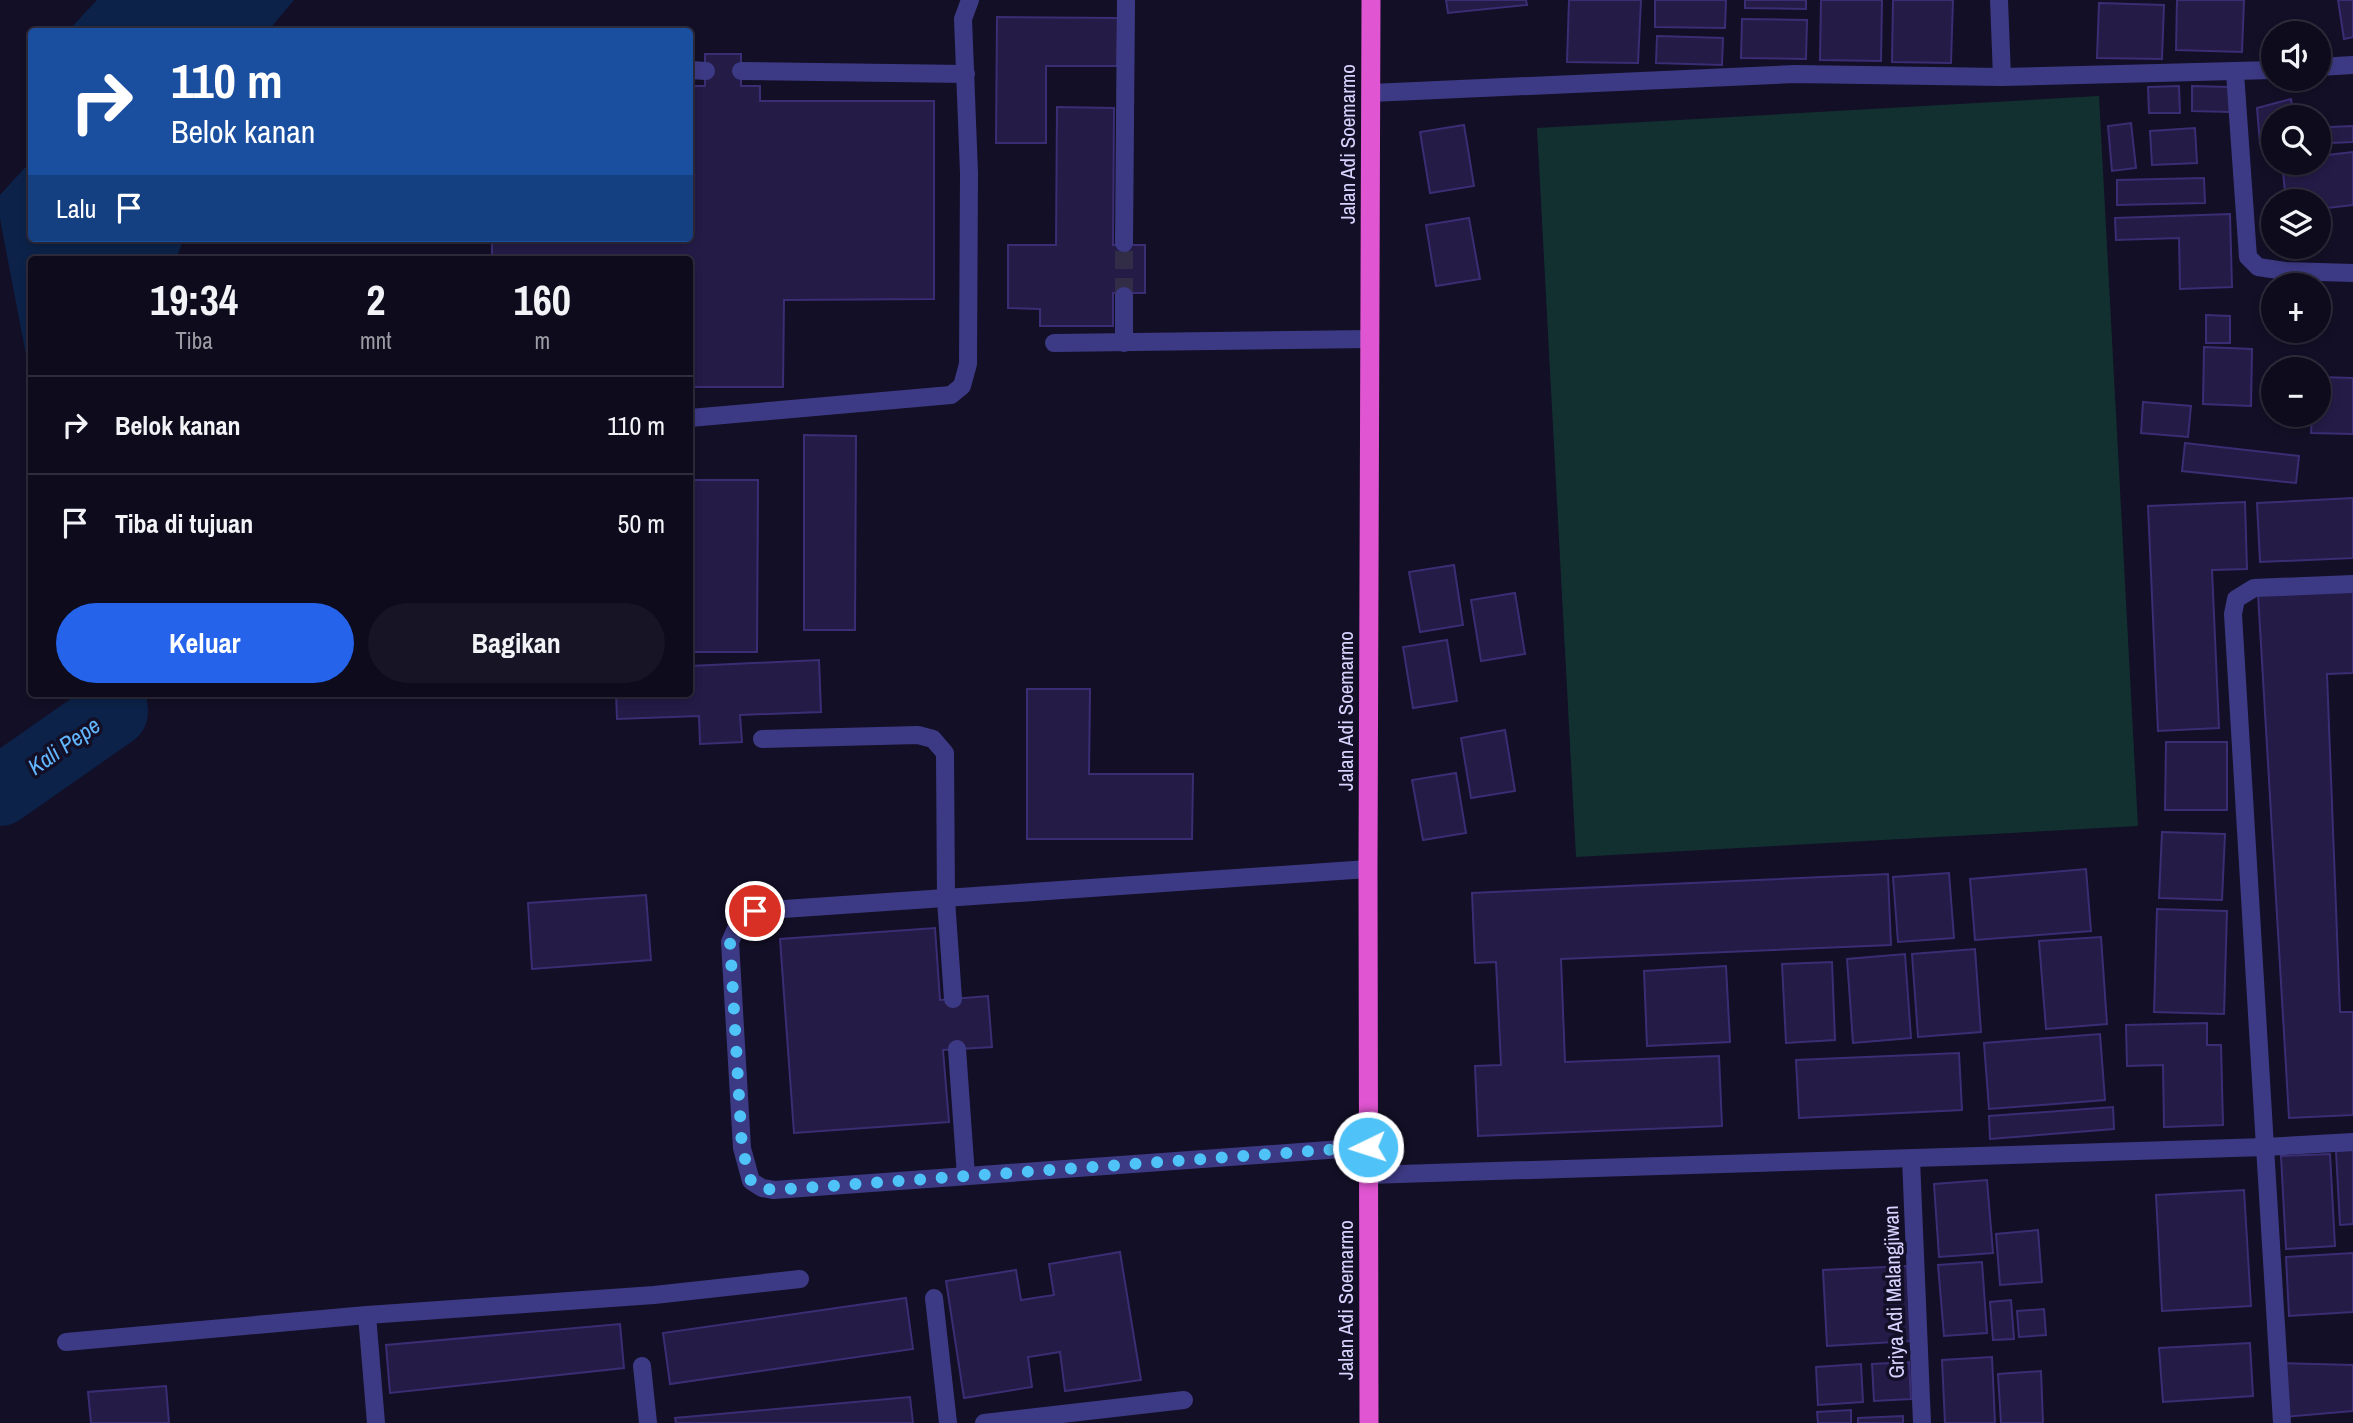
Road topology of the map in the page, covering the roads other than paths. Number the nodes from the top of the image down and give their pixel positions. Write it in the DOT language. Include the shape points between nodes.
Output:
graph roads {
  1 [pos="970,0"];
  2 [pos="1126,0"];
  3 [pos="1371,0"];
  4 [pos="1999,0"];
  5 [pos="2353,65"];
  6 [pos="2331,66"];
  7 [pos="741,71"];
  8 [pos="2261,71"];
  9 [pos="2235,73"];
  10 [pos="966,74"];
  11 [pos="2002,77"];
  12 [pos="1371,93"];
  13 [pos="1124,243"];
  14 [pos="2353,273"];
  15 [pos="1124,296"];
  16 [pos="1370,339"];
  17 [pos="1054,343"];
  18 [pos="1124,343"];
  19 [pos="693,418"];
  20 [pos="2353,584"];
  21 [pos="762,739"];
  22 [pos="1368,869"];
  23 [pos="946,900"];
  24 [pos="953,999"];
  25 [pos="957,1049"];
  26 [pos="2353,1142"];
  27 [pos="1368,1147"];
  28 [pos="2265,1147"];
  29 [pos="1911,1158"];
  30 [pos="1368,1175"];
  31 [pos="966,1176"];
  32 [pos="800,1279"];
  33 [pos="934,1298"];
  34 [pos="367,1315"];
  35 [pos="66,1342"];
  36 [pos="642,1366"];
  37 [pos="1184,1400"];
  38 [pos="376,1423"];
  39 [pos="648,1423"];
  40 [pos="948,1423"];
  41 [pos="984,1423"];
  42 [pos="1369,1423"];
  43 [pos="1922,1423"];
  44 [pos="2281,1423"];
  1 -- 10 [label="street" via="963,19"];
  2 -- 13 [label="street"];
  3 -- 12 [label="highway, Jalan Adi Soemarmo"];
  4 -- 11 [label="street"];
  5 -- 6 [label="street"];
  7 -- 10 [label="street"];
  8 -- 9 [label="street"];
  9 -- 11 [label="street"];
  9 -- 14 [label="street" via="2248,257 2258,267"];
  10 -- 19 [label="street" via="968,364 962,386 950,395"];
  11 -- 12 [label="street" via="1795,74"];
  12 -- 16 [label="highway, Jalan Adi Soemarmo"];
  15 -- 18 [label="street"];
  16 -- 18 [label="street"];
  16 -- 22 [label="highway, Jalan Adi Soemarmo"];
  17 -- 18 [label="street"];
  20 -- 28 [label="street" via="2253,588 2236,599 2233,614"];
  21 -- 23 [label="street" via="918,734 933,739 945,753"];
  22 -- 23 [label="street"];
  22 -- 27 [label="highway, Jalan Adi Soemarmo"];
  23 -- 24 [label="street"];
  23 -- 31 [label="street" via="755,911 739,922 730,942 742,1148 751,1181 774,1190"];
  25 -- 31 [label="street"];
  26 -- 28 [label="street"];
  27 -- 30 [label="highway, Jalan Adi Soemarmo"];
  27 -- 31 [label="street"];
  28 -- 29 [label="street"];
  28 -- 44 [label="street"];
  29 -- 30 [label="street"];
  29 -- 43 [label="street, Griya Adi Malangjiwan"];
  30 -- 42 [label="highway, Jalan Adi Soemarmo"];
  32 -- 34 [label="street" via="654,1295"];
  33 -- 40 [label="street"];
  34 -- 35 [label="street"];
  34 -- 38 [label="street"];
  36 -- 39 [label="street"];
  37 -- 41 [label="street"];
}
